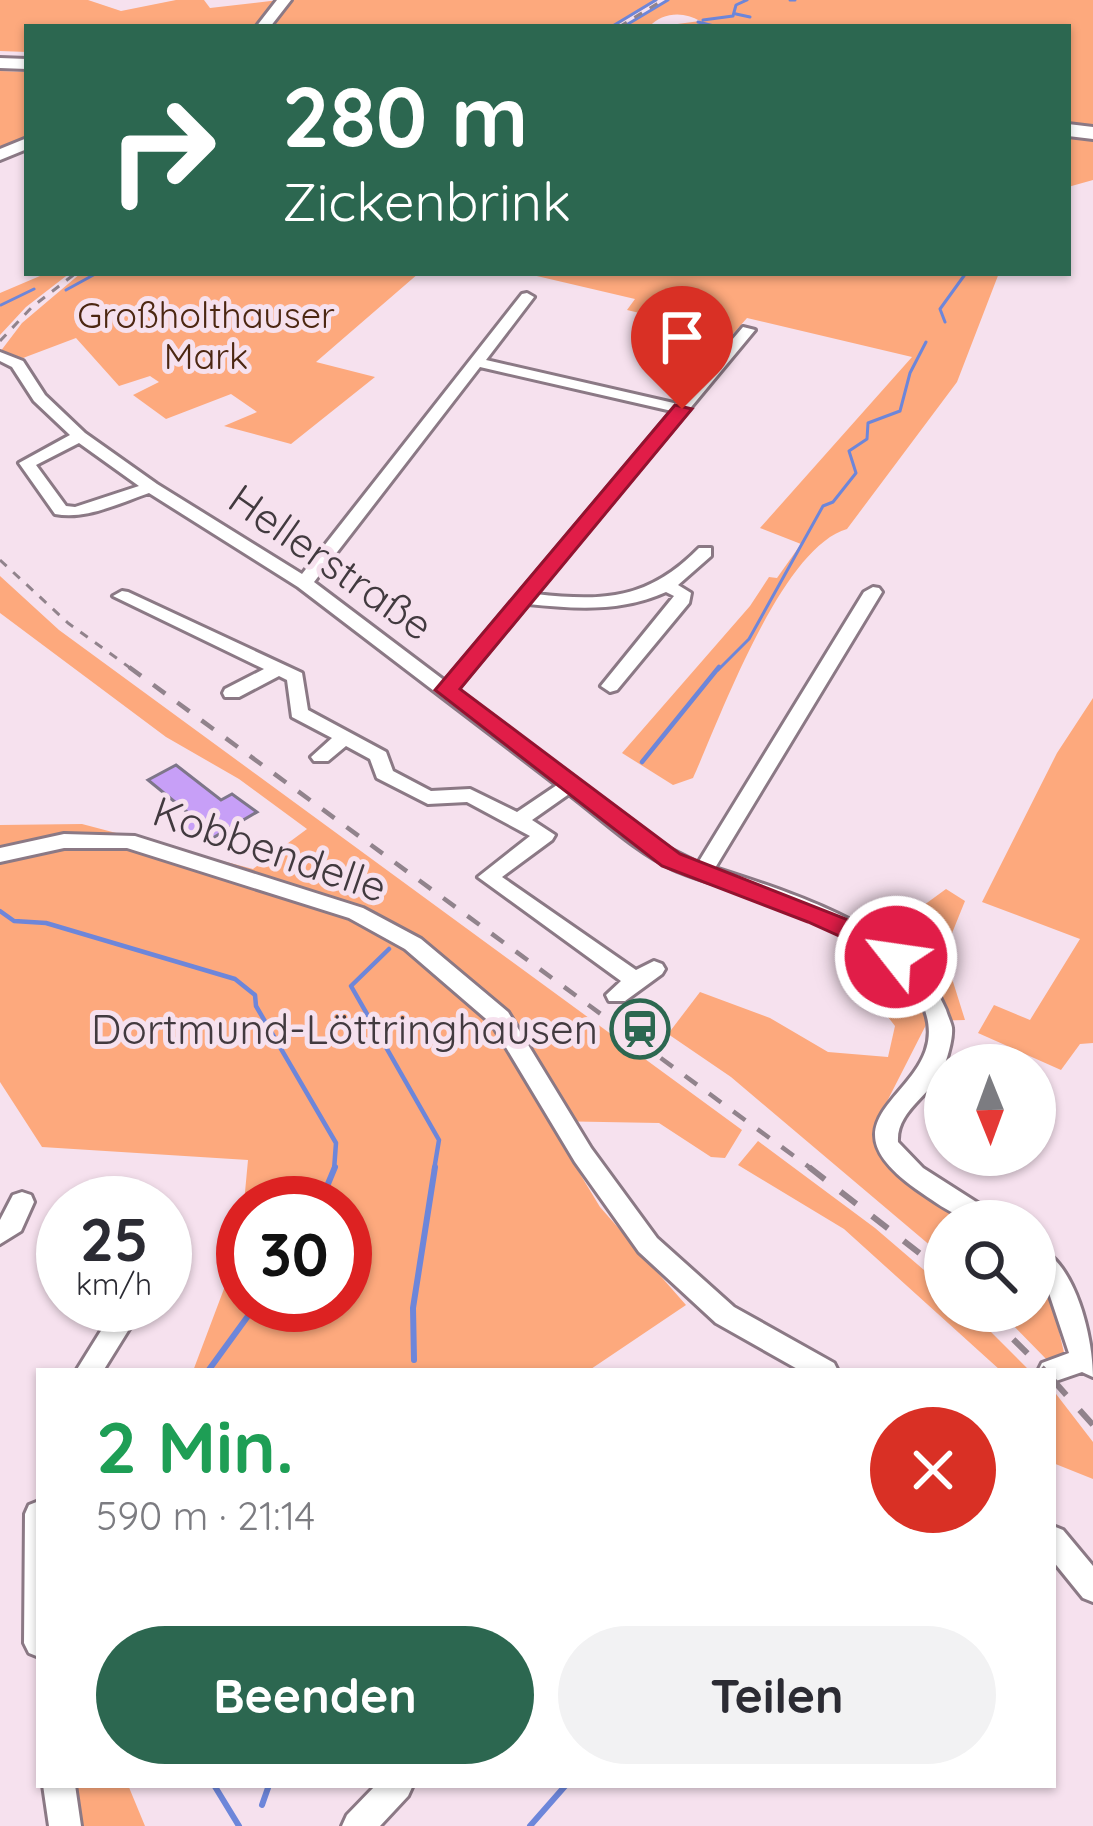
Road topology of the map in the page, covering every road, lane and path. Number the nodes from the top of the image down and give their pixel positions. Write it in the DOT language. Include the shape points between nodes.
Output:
graph roads {
  1 [pos="284,0"];
  2 [pos="265,24"];
  3 [pos="527,297"];
  4 [pos="748,330"];
  5 [pos="0,356"];
  6 [pos="477,362"];
  7 [pos="682,409"];
  8 [pos="80,436"];
  9 [pos="151,487"];
  10 [pos="705,553"];
  11 [pos="304,583"];
  12 [pos="670,587"];
  13 [pos="873,592"];
  14 [pos="122,596"];
  15 [pos="524,598"];
  16 [pos="278,669"];
  17 [pos="611,676"];
  18 [pos="447,690"];
  19 [pos="232,693"];
  20 [pos="343,739"];
  21 [pos="321,757"];
  22 [pos="571,784"];
  23 [pos="521,818"];
  24 [pos="0,855"];
  25 [pos="703,872"];
  26 [pos="635,982"];
  27 [pos="955,1200"];
  28 [pos="22,1202"];
  29 [pos="0,1234"];
  30 [pos="1056,1277"];
  31 [pos="114,1332"];
  32 [pos="1089,1362"];
  33 [pos="91,1368"];
  34 [pos="820,1368"];
  35 [pos="1056,1370"];
  36 [pos="1056,1543"];
  37 [pos="1093,1588"];
  38 [pos="59,1788"];
  39 [pos="394,1788"];
  40 [pos="65,1826"];
  41 [pos="358,1826"];
  1 -- 2 [label="main road"];
  3 -- 6 [label="street"];
  4 -- 7 [label="street"];
  5 -- 8 [label="street, Hellerstraße" via="18,364 39,398"];
  6 -- 7 [label="street"];
  6 -- 11 [label="street"];
  7 -- 15 [label="street"];
  8 -- 9 [label="street, Hellerstraße"];
  8 -- 9 [label="street" via="27,463 62,511"];
  9 -- 11 [label="street, Hellerstraße"];
  10 -- 12 [label="street"];
  11 -- 18 [label="street, Hellerstraße"];
  12 -- 15 [label="street" via="599,603"];
  12 -- 17 [label="street" via="682,599"];
  13 -- 25 [label="street"];
  14 -- 16 [label="street"];
  15 -- 18 [label="street"];
  16 -- 19 [label="street"];
  16 -- 20 [label="street" via="296,677 306,721"];
  18 -- 22 [label="street, Hellerstraße"];
  20 -- 21 [label="street"];
  20 -- 23 [label="street" via="379,756 384,774 428,798 470,795"];
  22 -- 23 [label="street"];
  22 -- 25 [label="street, Hellerstraße" via="671,860"];
  23 -- 26 [label="street" via="545,835 488,878"];
  24 -- 34 [label="street, Kobbendelle" via="64,841 128,841 356,913 413,944 500,1018 648,1245 725,1315"];
  25 -- 27 [label="street, Hellerstraße" via="869,938 920,979 941,1032 937,1055 885,1138 900,1162"];
  28 -- 29 [label="street"];
  30 -- 32 [label="street"];
  31 -- 33 [label="street"];
  32 -- 35 [label="street"];
  36 -- 37 [label="street"];
  38 -- 40 [label="street"];
  39 -- 41 [label="street"];
}
